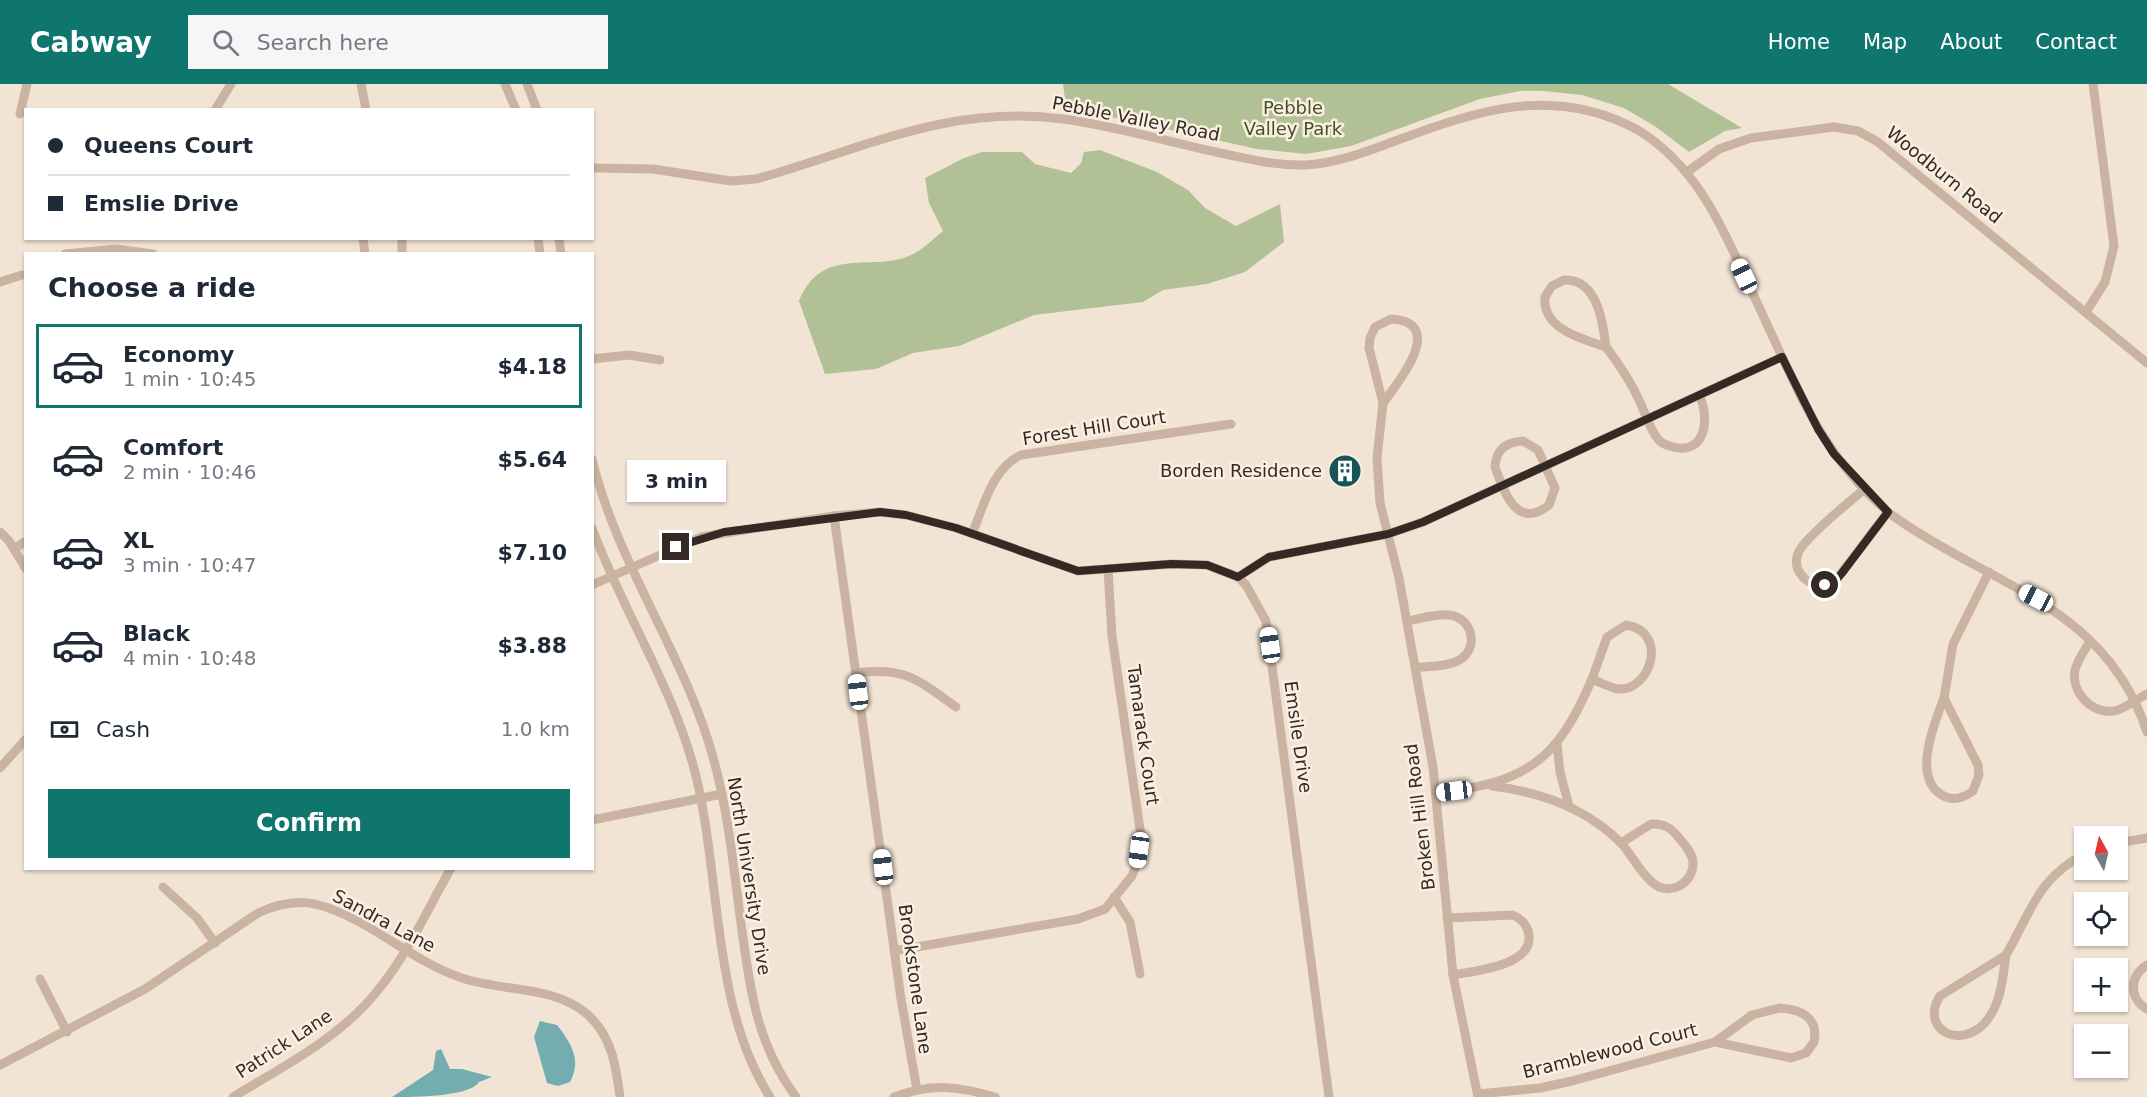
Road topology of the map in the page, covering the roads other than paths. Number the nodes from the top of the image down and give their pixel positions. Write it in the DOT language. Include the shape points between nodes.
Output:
graph roads {
  1 [pos="27,84"];
  2 [pos="231,84"];
  3 [pos="362,84"];
  4 [pos="505,84"];
  5 [pos="527,84"];
  6 [pos="2093,84"];
  7 [pos="216,108"];
  8 [pos="366,108"];
  9 [pos="515,108"];
  10 [pos="536,108"];
  11 [pos="20,114"];
  12 [pos="594,168"];
  13 [pos="1687,172"];
  14 [pos="85,252"];
  15 [pos="138,252"];
  16 [pos="24,274"];
  17 [pos="0,282"];
  18 [pos="2086,312"];
  19 [pos="1606,347"];
  20 [pos="1782,357"];
  21 [pos="594,359"];
  22 [pos="660,360"];
  23 [pos="2147,363"];
  24 [pos="1699,395"];
  25 [pos="1383,403"];
  26 [pos="1648,419"];
  27 [pos="1231,424"];
  28 [pos="594,466"];
  29 [pos="1547,466"];
  30 [pos="1503,487"];
  31 [pos="1865,489"];
  32 [pos="1888,512"];
  33 [pos="834,516"];
  34 [pos="0,532"];
  35 [pos="594,532"];
  36 [pos="972,534"];
  37 [pos="1388,534"];
  38 [pos="24,542"];
  39 [pos="14,549"];
  40 [pos="24,566"];
  41 [pos="631,567"];
  42 [pos="1108,569"];
  43 [pos="1989,572"];
  44 [pos="613,575"];
  45 [pos="1238,577"];
  46 [pos="594,584"];
  47 [pos="1407,621"];
  48 [pos="2090,640"];
  49 [pos="1415,669"];
  50 [pos="856,673"];
  51 [pos="1592,679"];
  52 [pos="2147,694"];
  53 [pos="1944,698"];
  54 [pos="2133,700"];
  55 [pos="956,707"];
  56 [pos="2147,732"];
  57 [pos="24,741"];
  58 [pos="1557,744"];
  59 [pos="0,768"];
  60 [pos="1490,785"];
  61 [pos="1436,793"];
  62 [pos="722,794"];
  63 [pos="701,799"];
  64 [pos="1569,806"];
  65 [pos="594,820"];
  66 [pos="2147,838"];
  67 [pos="2128,841"];
  68 [pos="1621,843"];
  69 [pos="2074,861"];
  70 [pos="734,869"];
  71 [pos="450,870"];
  72 [pos="713,873"];
  73 [pos="163,887"];
  74 [pos="1114,897"];
  75 [pos="1448,918"];
  76 [pos="215,943"];
  77 [pos="404,949"];
  78 [pos="894,951"];
  79 [pos="2006,955"];
  80 [pos="2147,965"];
  81 [pos="1140,974"];
  82 [pos="1453,975"];
  83 [pos="40,979"];
  84 [pos="2147,1009"];
  85 [pos="67,1032"];
  86 [pos="1715,1042"];
  87 [pos="0,1065"];
  88 [pos="777,1068"];
  89 [pos="759,1078"];
  90 [pos="917,1090"];
  91 [pos="1478,1096"];
  92 [pos="233,1097"];
  93 [pos="620,1097"];
  94 [pos="770,1097"];
  95 [pos="796,1097"];
  96 [pos="894,1097"];
  97 [pos="995,1097"];
  98 [pos="1329,1097"];
  1 -- 11 [label="street"];
  2 -- 7 [label="street"];
  3 -- 8 [label="street"];
  4 -- 9 [label="street"];
  5 -- 10 [label="street"];
  6 -- 18 [label="street" via="2114,246 2105,282"];
  12 -- 13 [label="street, Pebble Valley Road" via="652,169 739,181 756,179 938,123 1014,115 1085,123 1266,163 1320,164 1358,155 1472,113 1511,103 1536,102 1568,104 1614,118 1657,143"];
  13 -- 18 [label="street, Woodburn Road" via="1719,148 1751,138 1834,127 1858,131 1878,142"];
  13 -- 20 [label="street, Pebble Valley Road" via="1716,214"];
  14 -- 15 [label="street"];
  16 -- 17 [label="street"];
  18 -- 23 [label="street, Woodburn Road"];
  19 -- 19 [label="street" via="1601,317 1587,287 1569,280 1552,286 1545,297 1548,317 1554,324"];
  19 -- 26 [label="street"];
  20 -- 24 [label="street"];
  20 -- 31 [label="street, Pebble Valley Road" via="1818,429"];
  21 -- 22 [label="street" via="629,355"];
  24 -- 26 [label="street"];
  24 -- 26 [label="street" via="1706,414 1705,428 1691,445 1675,448 1661,442"];
  25 -- 25 [label="street, Broken Hill Road" via="1418,349 1415,332 1401,320 1382,322 1370,338"];
  25 -- 37 [label="street, Broken Hill Road" via="1377,480"];
  26 -- 29 [label="street"];
  27 -- 36 [label="street, Forest Hill Court" via="1021,455 1006,462 998,474"];
  28 -- 41 [label="street, North University Drive"];
  29 -- 30 [label="street"];
  29 -- 30 [label="street" via="1532,445 1524,441 1509,443 1498,453 1495,463"];
  29 -- 30 [label="street" via="1554,494 1549,505 1539,511 1525,513 1515,508"];
  30 -- 37 [label="street"];
  31 -- 32 [label="street, Pebble Valley Road"];
  31 -- 32 [label="street" via="1800,550 1797,560 1803,578 1819,585 1836,580"];
  32 -- 43 [label="street, Pebble Valley Road"];
  33 -- 36 [label="street" via="880,512 906,515"];
  33 -- 41 [label="street" via="701,537"];
  33 -- 50 [label="street, Brookstone Lane"];
  34 -- 39 [label="street"];
  35 -- 44 [label="street, North University Drive"];
  36 -- 42 [label="street" via="1078,571"];
  37 -- 45 [label="street" via="1269,557"];
  37 -- 47 [label="street, Broken Hill Road"];
  38 -- 39 [label="street"];
  39 -- 40 [label="street"];
  41 -- 44 [label="street"];
  41 -- 62 [label="street, North University Drive" via="692,697"];
  42 -- 45 [label="street" via="1207,565"];
  42 -- 74 [label="street, Tamarack Court" via="1112,636 1140,836 1132,876"];
  43 -- 48 [label="street, Pebble Valley Road" via="2058,611"];
  43 -- 53 [label="street" via="1953,644"];
  44 -- 46 [label="street"];
  44 -- 63 [label="street, North University Drive" via="674,711"];
  45 -- 98 [label="street, Emsile Drive" via="1266,621"];
  47 -- 49 [label="street, Broken Hill Road"];
  47 -- 49 [label="street" via="1452,615 1467,625 1471,635 1469,649 1458,661"];
  48 -- 54 [label="street, Pebble Valley Road" via="2110,662"];
  48 -- 54 [label="street" via="2074,676 2082,698 2093,707 2109,711"];
  49 -- 61 [label="street, Broken Hill Road"];
  50 -- 55 [label="street" via="884,670 905,674"];
  50 -- 78 [label="street, Brookstone Lane"];
  51 -- 51 [label="street" via="1617,689 1630,688 1639,682 1652,651 1651,641 1645,633 1626,625 1610,633"];
  51 -- 58 [label="street" via="1578,712"];
  52 -- 54 [label="street"];
  53 -- 53 [label="street" via="1929,738 1927,764 1936,789 1956,798 1973,791 1978,765"];
  54 -- 56 [label="street, Pebble Valley Road"];
  57 -- 59 [label="street"];
  58 -- 60 [label="street" via="1529,768"];
  58 -- 64 [label="street"];
  60 -- 61 [label="street"];
  60 -- 64 [label="street" via="1537,794"];
  61 -- 75 [label="street, Broken Hill Road"];
  62 -- 63 [label="street"];
  62 -- 70 [label="street, North University Drive"];
  63 -- 65 [label="street"];
  63 -- 72 [label="street, North University Drive"];
  64 -- 68 [label="street"];
  66 -- 67 [label="street"];
  68 -- 68 [label="street" via="1658,887 1677,887 1691,874 1690,853 1665,825 1651,824"];
  69 -- 79 [label="street" via="2040,891"];
  70 -- 72 [label="street"];
  70 -- 88 [label="street, North University Drive" via="753,1004"];
  71 -- 77 [label="street, Patrick Lane"];
  72 -- 89 [label="street, North University Drive" via="733,1008"];
  73 -- 76 [label="street" via="197,918"];
  74 -- 78 [label="street, Tamarack Court" via="1105,909 1078,919"];
  74 -- 81 [label="street" via="1130,922"];
  75 -- 82 [label="street, Broken Hill Road"];
  75 -- 82 [label="street" via="1513,915 1527,927 1530,939 1518,959"];
  76 -- 77 [label="street, Sandra Lane" via="267,909 301,902 332,909"];
  76 -- 85 [label="street, Sandra Lane" via="145,989"];
  77 -- 92 [label="street, Patrick Lane" via="377,991 343,1026"];
  77 -- 93 [label="street, Sandra Lane" via="461,978 571,1002 593,1020 609,1042"];
  78 -- 90 [label="street, Brookstone Lane"];
  79 -- 79 [label="street" via="1940,996 1935,1018 1945,1032 1952,1036 1967,1035 1987,1019 1999,996"];
  80 -- 84 [label="street" via="2136,975 2133,986 2136,998"];
  82 -- 91 [label="street, Broken Hill Road"];
  83 -- 85 [label="street"];
  85 -- 87 [label="street, Sandra Lane"];
  86 -- 86 [label="street, Bramblewood Court" via="1801,1057 1811,1048 1815,1029 1802,1012 1779,1008 1752,1015"];
  86 -- 91 [label="street, Bramblewood Court" via="1562,1084"];
  88 -- 89 [label="street"];
  88 -- 95 [label="street, North University Drive"];
  89 -- 94 [label="street, North University Drive"];
  90 -- 96 [label="street"];
  90 -- 97 [label="street" via="961,1087"];
}
